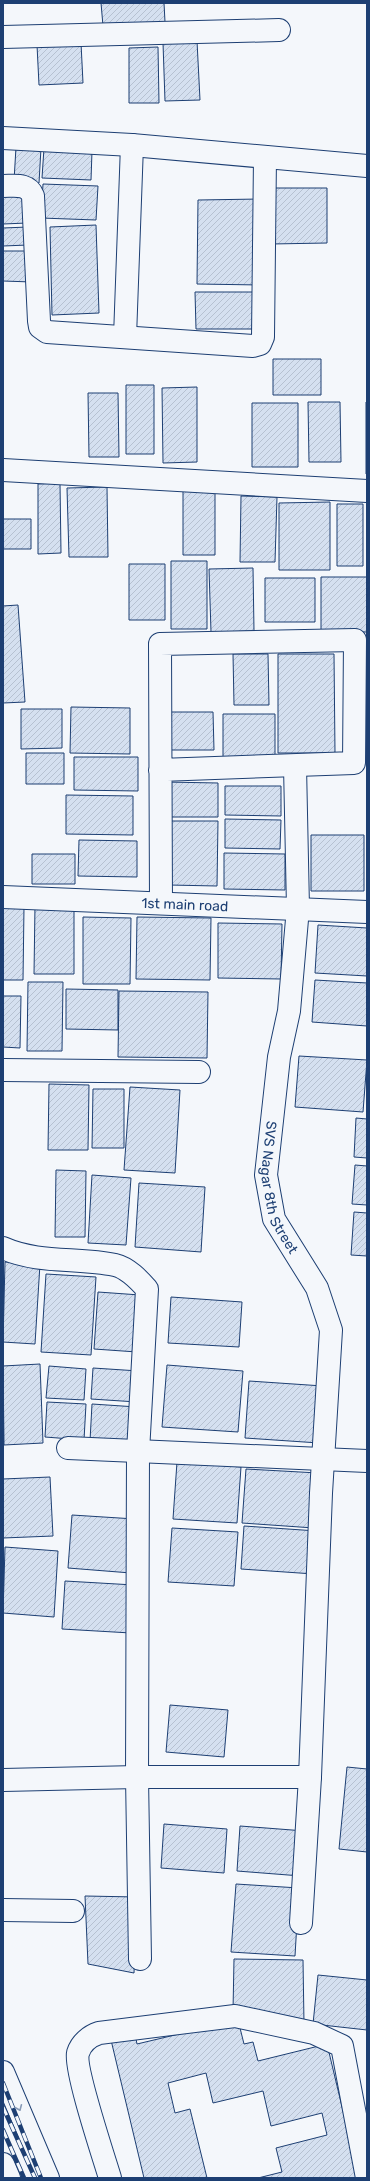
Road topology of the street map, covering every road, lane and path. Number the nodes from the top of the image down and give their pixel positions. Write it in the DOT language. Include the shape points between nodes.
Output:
graph roads {
  1 [pos="279,30"];
  2 [pos="3,37"];
  3 [pos="3,138"];
  4 [pos="132,145"];
  5 [pos="266,157"];
  6 [pos="367,166"];
  7 [pos="3,186"];
  8 [pos="125,337"];
  9 [pos="3,470"];
  10 [pos="367,491"];
  11 [pos="296,766"];
  12 [pos="160,770"];
  13 [pos="3,897"];
  14 [pos="161,903"];
  15 [pos="298,908"];
  16 [pos="367,912"];
  17 [pos="3,1070"];
  18 [pos="199,1072"];
  19 [pos="3,1248"];
  20 [pos="68,1448"];
  21 [pos="138,1452"];
  22 [pos="323,1458"];
  23 [pos="367,1461"];
  24 [pos="137,1777"];
  25 [pos="310,1777"];
  26 [pos="3,1780"];
  27 [pos="3,1910"];
  28 [pos="73,1911"];
  29 [pos="301,1923"];
  30 [pos="140,1959"];
  31 [pos="3,2072"];
  32 [pos="3,2164"];
  33 [pos="9,2178"];
  34 [pos="48,2178"];
  35 [pos="110,2178"];
  36 [pos="367,2178"];
  1 -- 2 [label="street"];
  3 -- 4 [label="street"];
  4 -- 5 [label="street"];
  4 -- 8 [label="street"];
  5 -- 6 [label="street"];
  5 -- 8 [label="street" via="263,337 260,344 253,346"];
  7 -- 8 [label="street" via="27,188 33,196 40,327 47,332"];
  9 -- 10 [label="street"];
  11 -- 12 [label="street"];
  11 -- 12 [label="street" via="354,762 355,640 160,644"];
  11 -- 15 [label="street, SVS Nagar 8th Street"];
  12 -- 14 [label="street"];
  13 -- 14 [label="street, 1st main road"];
  14 -- 15 [label="street, 1st main road"];
  15 -- 16 [label="street, 1st main road"];
  15 -- 22 [label="street, SVS Nagar 8th Street" via="289,1012 279,1057 266,1175 274,1219 317,1288 331,1330"];
  17 -- 18 [label="street"];
  19 -- 21 [label="street" via="20,1256 117,1265 137,1277 147,1289"];
  20 -- 21 [label="street"];
  21 -- 22 [label="street"];
  21 -- 24 [label="street"];
  22 -- 23 [label="street"];
  22 -- 25 [label="street, SVS Nagar 8th Street"];
  24 -- 25 [label="street"];
  24 -- 26 [label="street"];
  24 -- 30 [label="street"];
  25 -- 29 [label="street, SVS Nagar 8th Street"];
  27 -- 28 [label="street"];
  31 -- 34 [label="street, one-way"];
  32 -- 33 [label="street"];
  35 -- 36 [label="street" via="80,2074 78,2054 83,2044 91,2036 99,2033 235,2016 314,2033 342,2046"];
}
